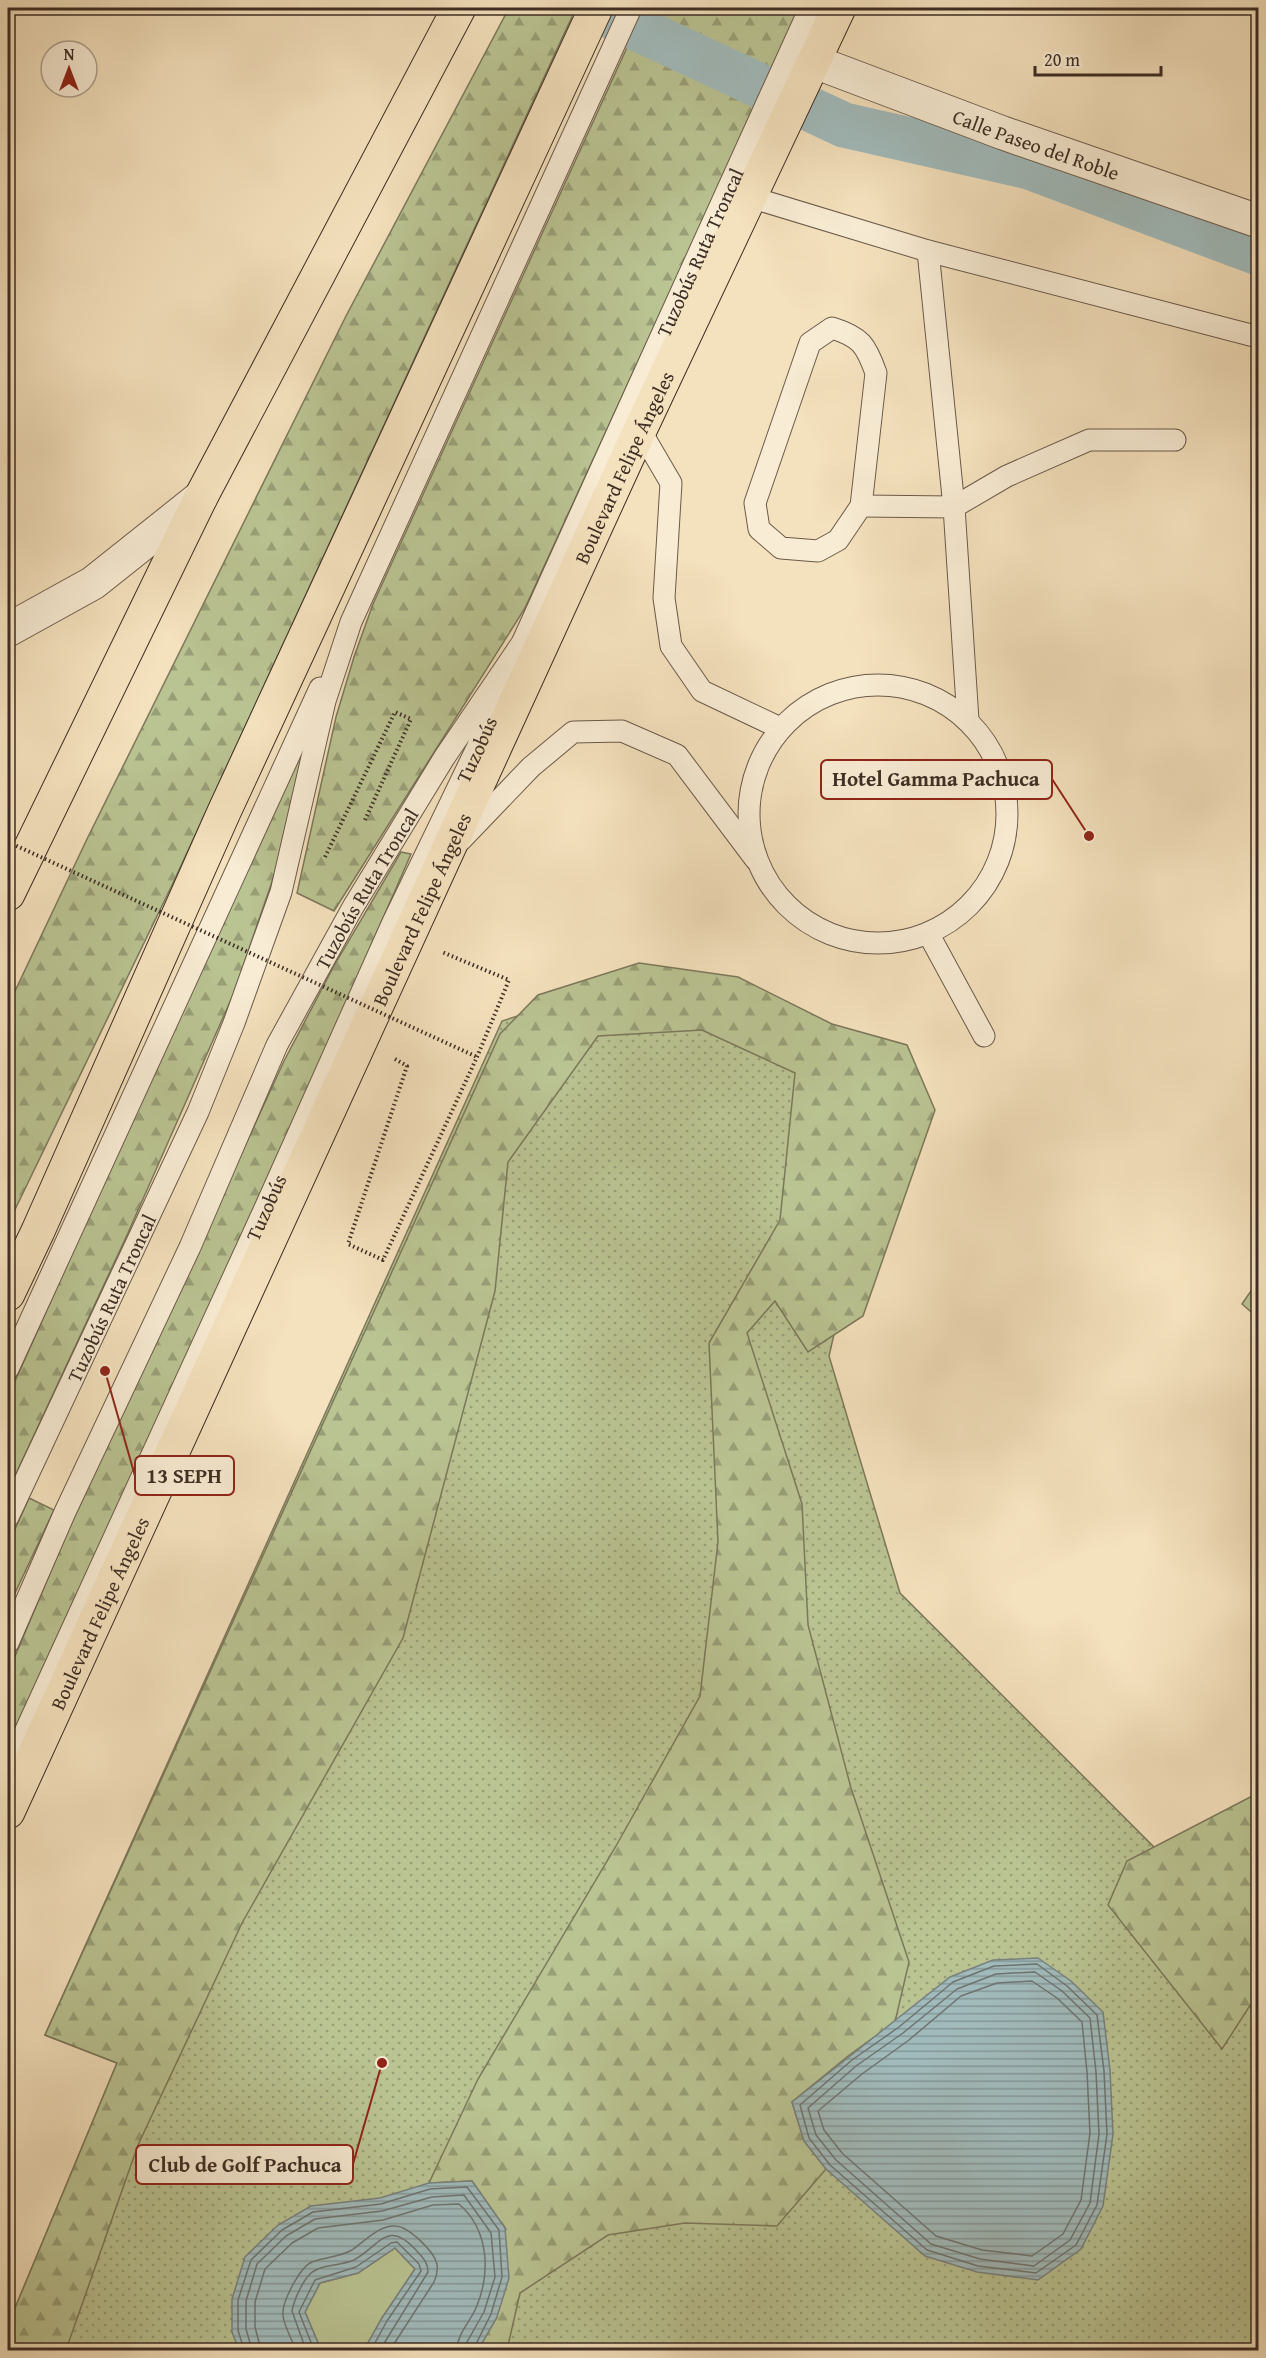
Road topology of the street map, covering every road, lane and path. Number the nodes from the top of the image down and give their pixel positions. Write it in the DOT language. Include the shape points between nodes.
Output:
graph roads {
  1 [pos="459,8"];
  2 [pos="596,8"];
  3 [pos="631,8"];
  4 [pos="810,8"];
  5 [pos="839,8"];
  6 [pos="803,67"];
  7 [pos="750,198"];
  8 [pos="1258,221"];
  9 [pos="928,251"];
  10 [pos="1258,337"];
  11 [pos="640,430"];
  12 [pos="1175,440"];
  13 [pos="201,497"];
  14 [pos="861,506"];
  15 [pos="954,507"];
  16 [pos="351,622"];
  17 [pos="8,630"];
  18 [pos="522,644"];
  19 [pos="411,719"];
  20 [pos="968,720"];
  21 [pos="780,728"];
  22 [pos="8,842"];
  23 [pos="445,856"];
  24 [pos="324,858"];
  25 [pos="759,863"];
  26 [pos="8,894"];
  27 [pos="928,933"];
  28 [pos="407,938"];
  29 [pos="984,1036"];
  30 [pos="477,1057"];
  31 [pos="407,1066"];
  32 [pos="8,1294"];
  33 [pos="8,1369"];
  34 [pos="8,1517"];
  35 [pos="8,1643"];
  36 [pos="8,1769"];
  37 [pos="8,1812"];
  1 -- 13 [label="main road"];
  2 -- 32 [label="main road" via="224,812"];
  3 -- 16 [label="lane, Tuzobús Ruta Troncal"];
  4 -- 6 [label="lane, Tuzobús Ruta Troncal"];
  5 -- 6 [label="main road, Boulevard Felipe Ángeles"];
  6 -- 7 [label="main road, Boulevard Felipe Ángeles" via="782,130"];
  6 -- 8 [label="street, Calle Paseo del Roble"];
  6 -- 18 [label="lane, Tuzobús Ruta Troncal" via="747,146"];
  7 -- 9 [label="lane"];
  7 -- 11 [label="main road, Boulevard Felipe Ángeles"];
  9 -- 10 [label="lane"];
  9 -- 15 [label="lane"];
  11 -- 21 [label="lane" via="671,483 664,598 671,646 702,691"];
  11 -- 23 [label="main road, Boulevard Felipe Ángeles"];
  12 -- 15 [label="lane" via="1089,440 1007,476"];
  13 -- 17 [label="street" via="93,583"];
  13 -- 26 [label="main road"];
  14 -- 14 [label="lane" via="876,373 869,353 853,335 832,328 810,343 755,503 759,529 781,548 818,551 838,540"];
  14 -- 15 [label="lane"];
  15 -- 20 [label="lane"];
  16 -- 33 [label="lane"];
  16 -- 34 [label="lane, Tuzobús Ruta Troncal" via="325,701 281,892 234,1023 198,1112"];
  18 -- 35 [label="lane, Tuzobús Ruta Troncal" via="444,758 353,907 277,1045 190,1247"];
  18 -- 36 [label="lane, Tuzobús"];
  19 -- 24 [label="path" via="396,712"];
  20 -- 21 [label="lane" via="934,697 894,686 852,687 813,702"];
  20 -- 27 [label="lane" via="993,754 1007,794 1007,835 992,877 965,910"];
  21 -- 25 [label="lane" via="758,764 748,806"];
  22 -- 30 [label="path, bridge"];
  23 -- 25 [label="lane" via="531,767 573,732 622,731 677,755"];
  23 -- 28 [label="main road, Boulevard Felipe Ángeles"];
  25 -- 27 [label="lane" via="772,889 803,919 842,938 886,942"];
  27 -- 29 [label="lane"];
  28 -- 30 [label="path" via="509,980"];
  28 -- 37 [label="main road, Boulevard Felipe Ángeles"];
  30 -- 31 [label="path" via="383,1260 348,1244"];
}
